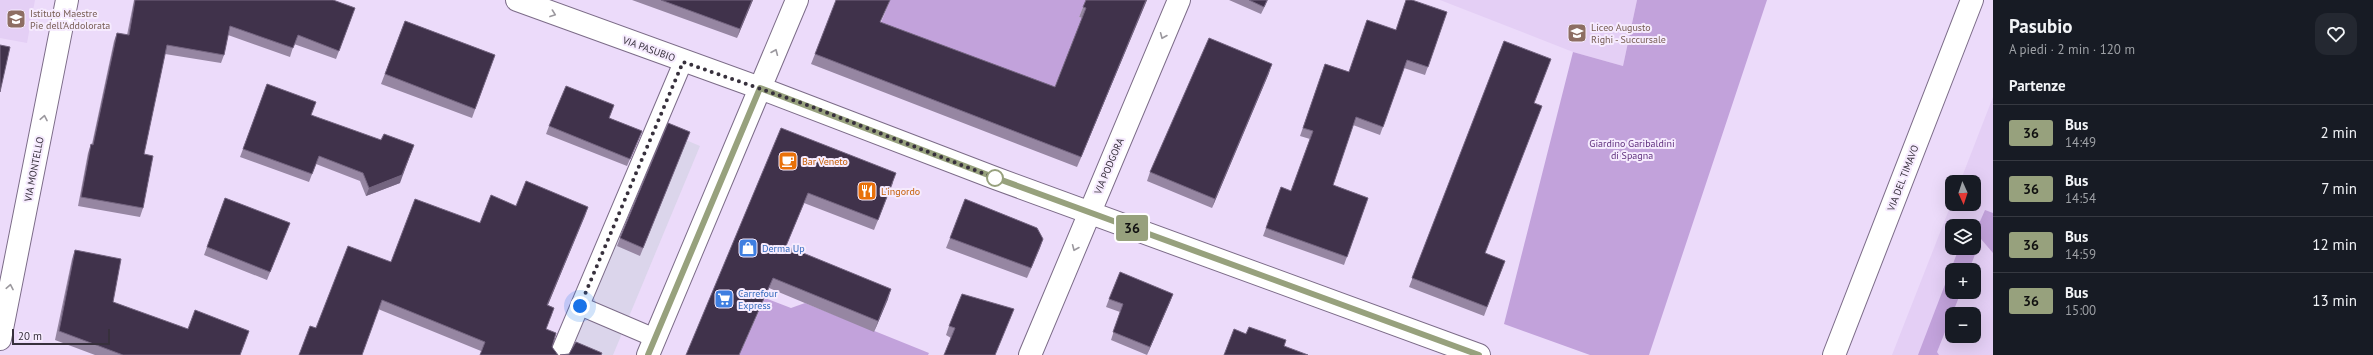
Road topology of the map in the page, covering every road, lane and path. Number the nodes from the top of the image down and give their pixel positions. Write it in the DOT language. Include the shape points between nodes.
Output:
graph roads {
  1 [pos="67,0"];
  2 [pos="517,0"];
  3 [pos="797,0"];
  4 [pos="1179,0"];
  5 [pos="1972,0"];
  6 [pos="683,62"];
  7 [pos="760,88"];
  8 [pos="1090,212"];
  9 [pos="580,306"];
  10 [pos="0,339"];
  11 [pos="651,346"];
  12 [pos="559,355"];
  13 [pos="1030,355"];
  14 [pos="1479,355"];
  15 [pos="1834,355"];
  10 -- 1 [label="street, VIA MONTELLO, one-way"];
  2 -- 6 [label="street, VIA PASUBIO, one-way"];
  7 -- 3 [label="street, one-way"];
  4 -- 8 [label="street, VIA PODGORA, one-way"];
  5 -- 15 [label="street, VIA DEL TIMAVO"];
  6 -- 7 [label="street, VIA PASUBIO"];
  6 -- 9 [label="lane"];
  7 -- 8 [label="street, VIA PASUBIO"];
  7 -- 11 [label="street"];
  8 -- 13 [label="street, VIA PODGORA, one-way"];
  8 -- 14 [label="street, VIA PASUBIO"];
  9 -- 11 [label="lane"];
  9 -- 12 [label="lane"];
}
